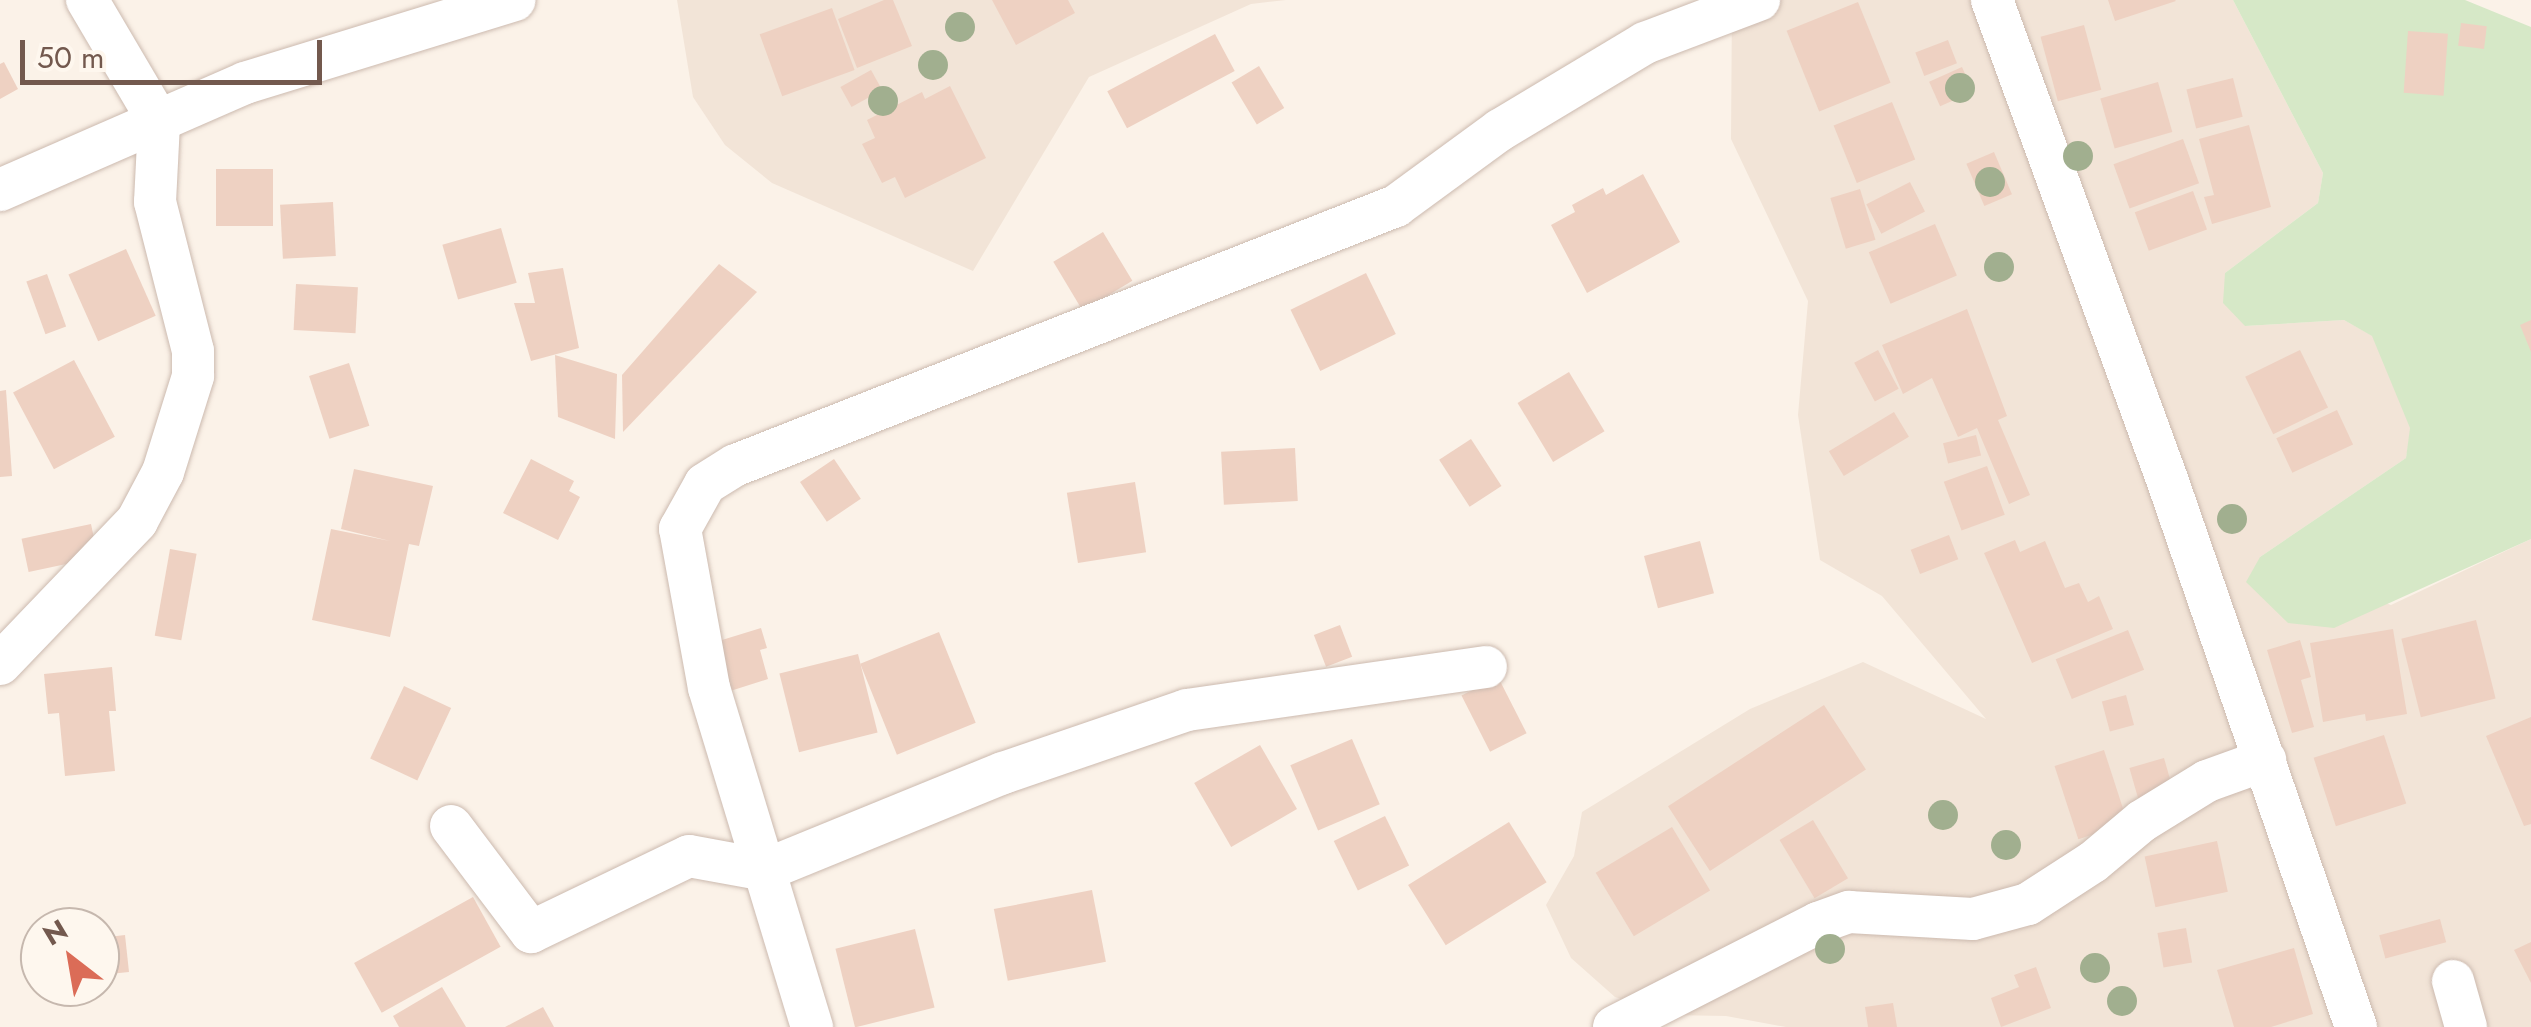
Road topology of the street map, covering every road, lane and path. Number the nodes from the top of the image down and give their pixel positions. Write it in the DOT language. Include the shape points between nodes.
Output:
graph roads {
  1 [pos="87,0"];
  2 [pos="1759,0"];
  3 [pos="1992,0"];
  4 [pos="500,2"];
  5 [pos="160,122"];
  6 [pos="0,190"];
  7 [pos="0,664"];
  8 [pos="1486,668"];
  9 [pos="2265,760"];
  10 [pos="451,826"];
  11 [pos="765,870"];
  12 [pos="2453,981"];
  13 [pos="812,1027"];
  14 [pos="1614,1027"];
  15 [pos="2356,1027"];
  16 [pos="2466,1027"];
  1 -- 5 [label="street"];
  2 -- 11 [label="street" via="1645,42 1500,130 1396,206 736,465 705,484 680,528 709,688"];
  3 -- 9 [label="street"];
  4 -- 5 [label="street" via="246,83"];
  5 -- 6 [label="street"];
  5 -- 7 [label="street" via="155,202 193,351 193,376 163,472 137,522"];
  8 -- 11 [label="street" via="1186,710 1003,773"];
  9 -- 14 [label="street" via="2191,791 2028,904 1974,919 1849,912"];
  9 -- 15 [label="street"];
  10 -- 11 [label="street" via="530,932 688,856"];
  11 -- 13 [label="street"];
  12 -- 16 [label="street"];
}
